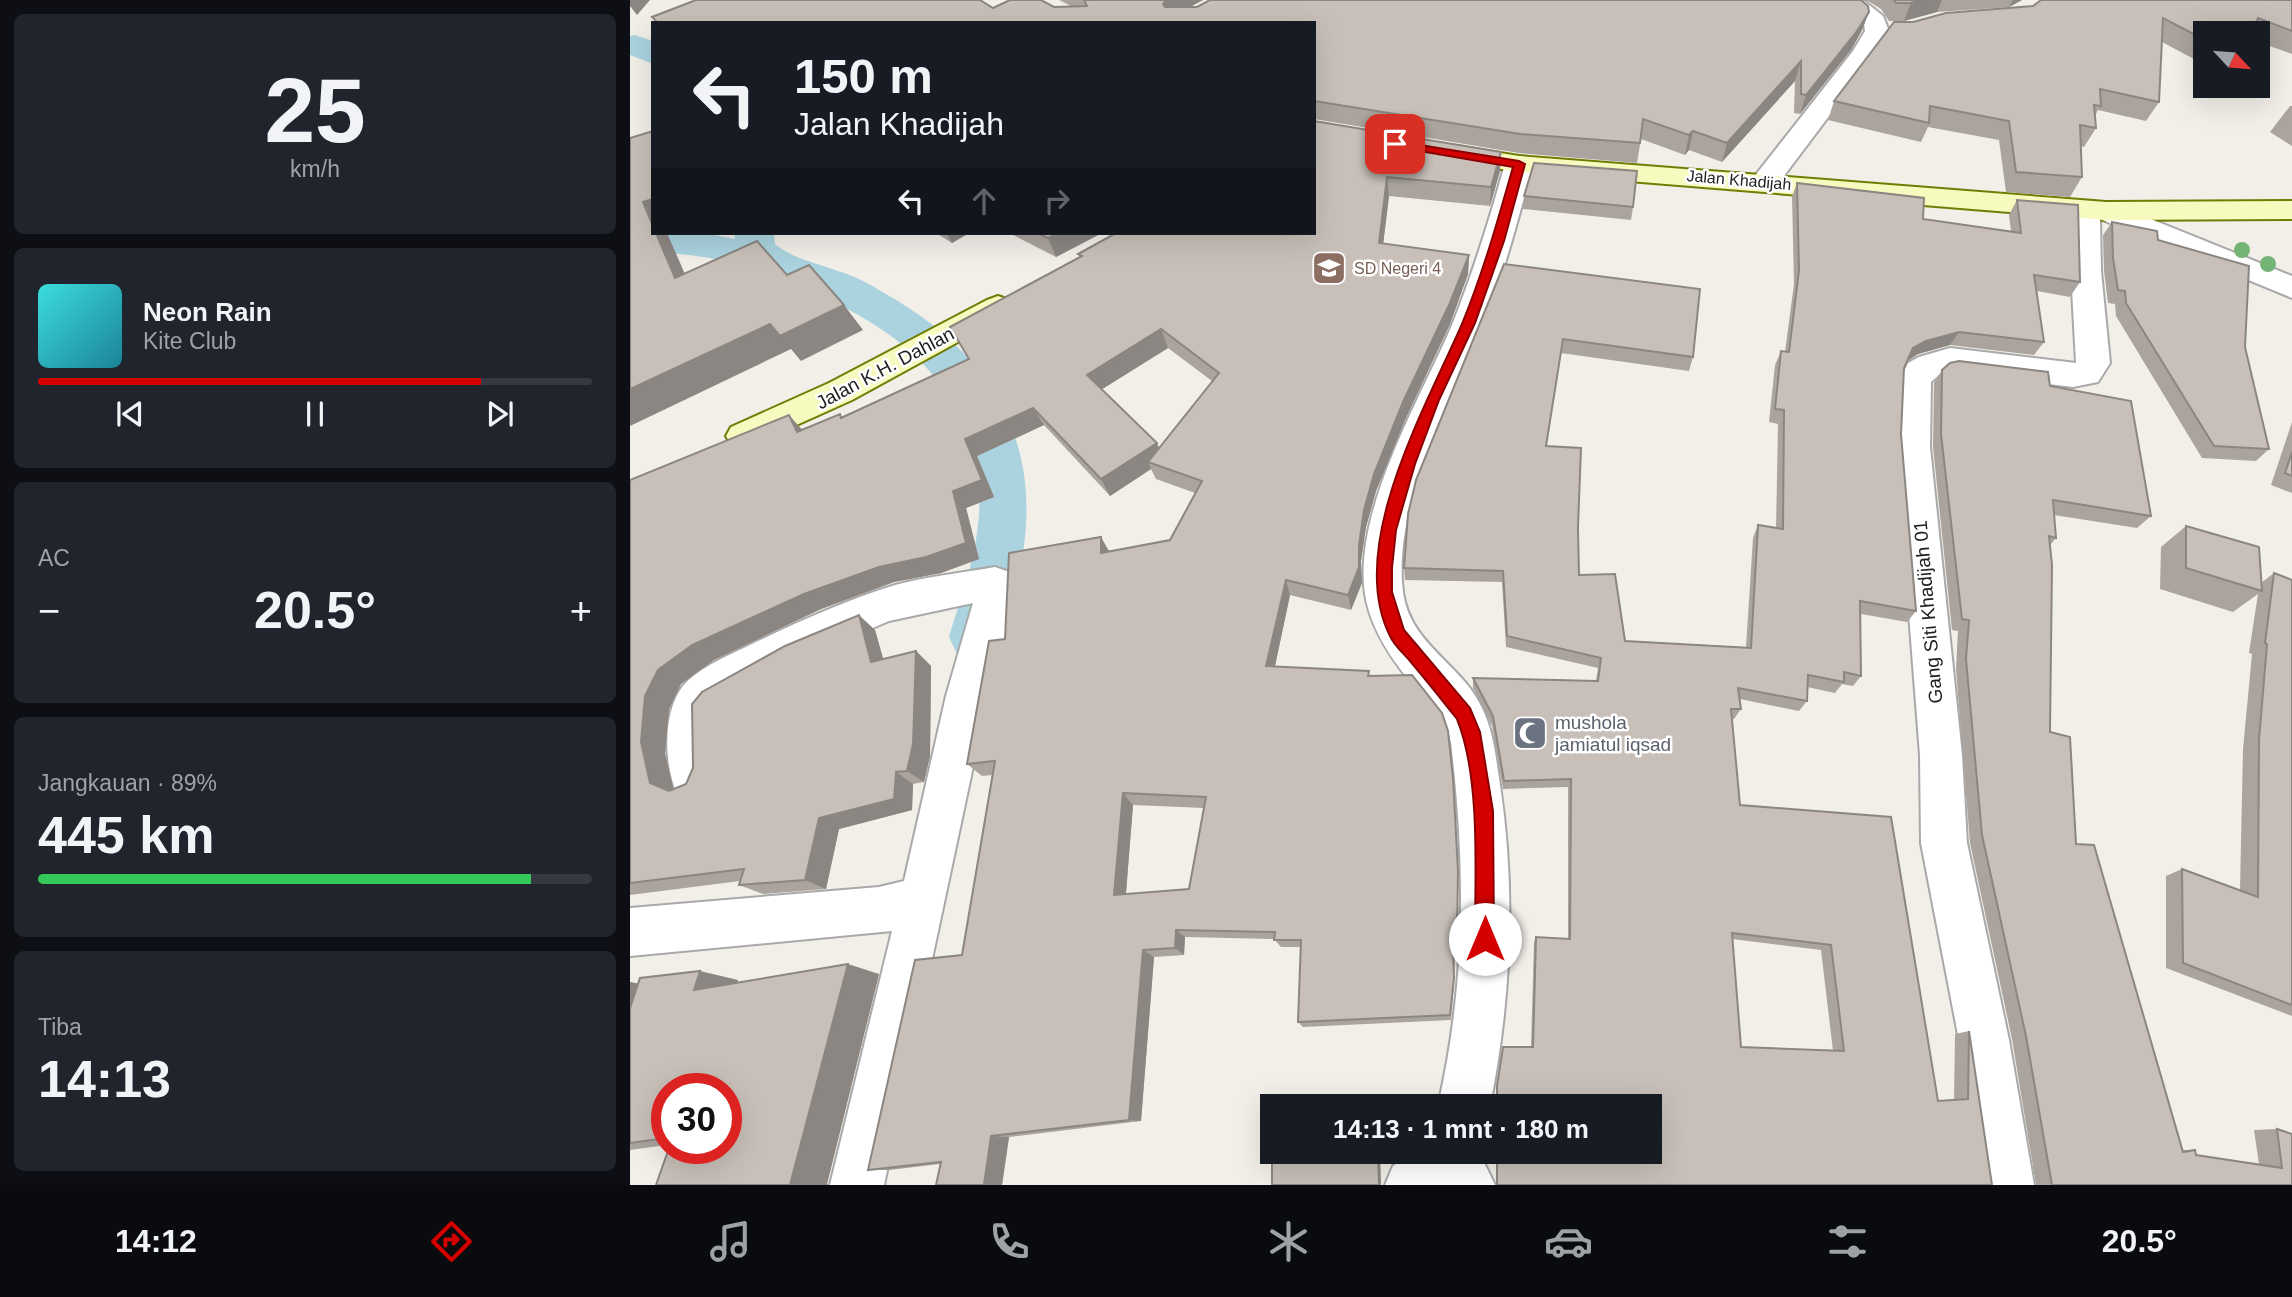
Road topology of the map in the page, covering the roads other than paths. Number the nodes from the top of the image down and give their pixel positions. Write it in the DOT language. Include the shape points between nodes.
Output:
graph roads {
  1 [pos="1869,11"];
  2 [pos="1905,31"];
  3 [pos="1421,149"];
  4 [pos="1519,164"];
  5 [pos="1764,183"];
  6 [pos="2096,210"];
  7 [pos="2292,210"];
  8 [pos="2292,288"];
  9 [pos="1020,294"];
  10 [pos="717,446"];
  11 [pos="692,779"];
  12 [pos="905,905"];
  13 [pos="630,932"];
  14 [pos="1467,1094"];
  15 [pos="857,1185"];
  16 [pos="2007,1185"];
  1 -- 2 [label="street"];
  1 -- 5 [label="street" via="1856,64"];
  3 -- 4 [label="street, Jalan Khadijah"];
  4 -- 5 [label="street, Jalan Khadijah"];
  4 -- 14 [label="street" via="1473,311 1408,464 1388,530 1384,568 1384,592 1397,634 1464,714 1484,811 1485,939 1475,1063"];
  5 -- 6 [label="street, Jalan Khadijah"];
  6 -- 7 [label="street, Jalan Khadijah"];
  6 -- 8 [label="street"];
  6 -- 16 [label="street, Gang Siti Khadijah 01" via="2086,271 2094,363 2086,374 1950,360 1920,371 1915,382 1913,447 1941,755 1944,843"];
  9 -- 10 [label="street, Jalan K.H. Dahlan" via="804,411"];
  11 -- 12 [label="street" via="694,705 707,688 856,616 895,602 988,584 991,613"];
  12 -- 13 [label="street"];
  12 -- 15 [label="street"];
}
